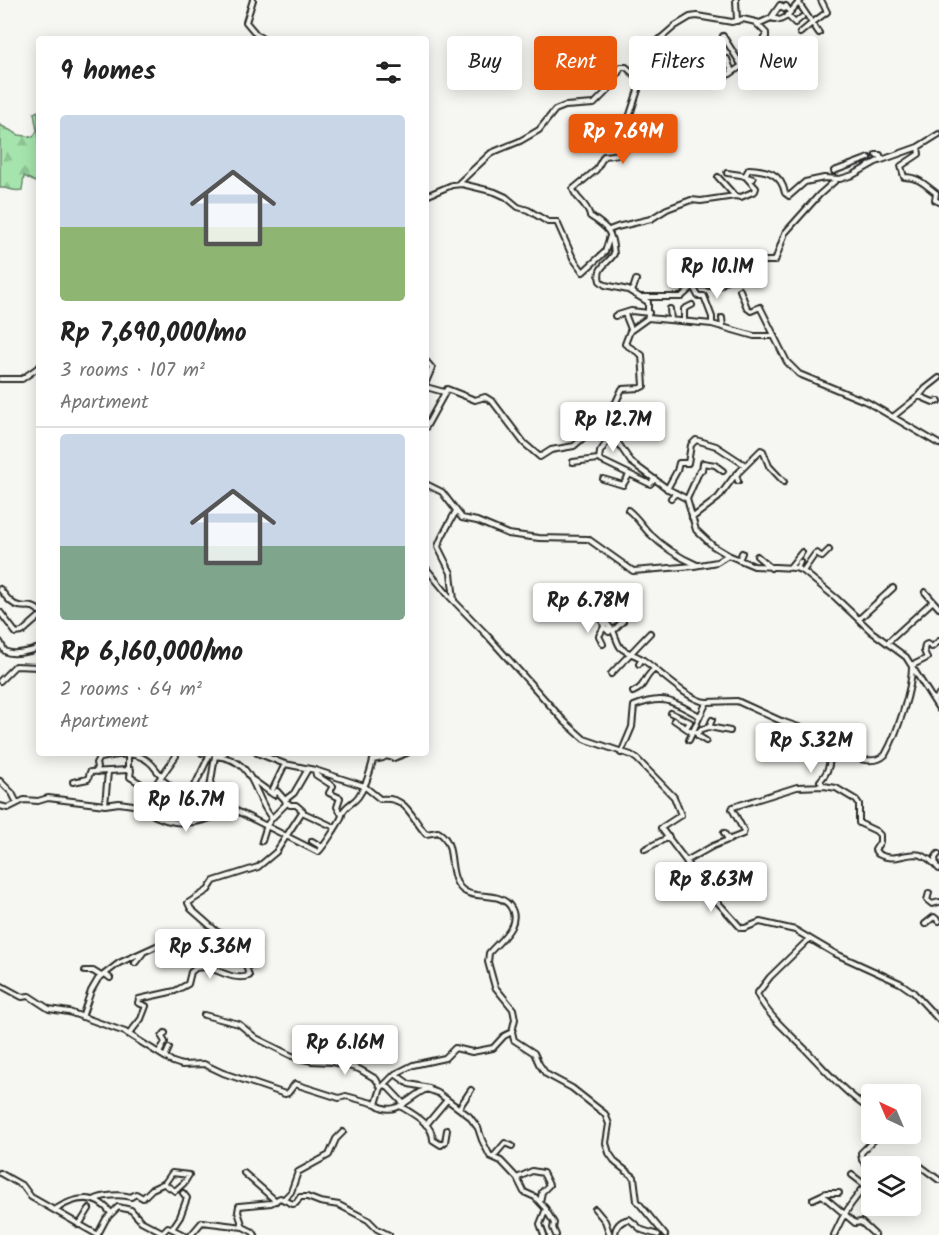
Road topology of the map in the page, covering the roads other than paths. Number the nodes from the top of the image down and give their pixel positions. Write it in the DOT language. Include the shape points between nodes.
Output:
graph roads {
  1 [pos="253,0"];
  2 [pos="736,0"];
  3 [pos="820,0"];
  4 [pos="800,1"];
  5 [pos="789,14"];
  6 [pos="771,18"];
  7 [pos="737,21"];
  8 [pos="755,22"];
  9 [pos="812,23"];
  10 [pos="805,27"];
  11 [pos="801,33"];
  12 [pos="819,33"];
  13 [pos="258,36"];
  14 [pos="665,36"];
  15 [pos="765,36"];
  16 [pos="726,41"];
  17 [pos="727,59"];
  18 [pos="738,60"];
  19 [pos="738,68"];
  20 [pos="629,70"];
  21 [pos="732,72"];
  22 [pos="726,74"];
  23 [pos="638,90"];
  24 [pos="939,134"];
  25 [pos="918,147"];
  26 [pos="876,155"];
  27 [pos="869,158"];
  28 [pos="881,160"];
  29 [pos="850,165"];
  30 [pos="834,171"];
  31 [pos="727,173"];
  32 [pos="853,175"];
  33 [pos="718,177"];
  34 [pos="747,178"];
  35 [pos="753,179"];
  36 [pos="837,179"];
  37 [pos="464,182"];
  38 [pos="938,191"];
  39 [pos="429,195"];
  40 [pos="735,196"];
  41 [pos="939,202"];
  42 [pos="610,231"];
  43 [pos="605,252"];
  44 [pos="734,258"];
  45 [pos="722,261"];
  46 [pos="601,267"];
  47 [pos="739,272"];
  48 [pos="636,280"];
  49 [pos="693,286"];
  50 [pos="709,286"];
  51 [pos="740,290"];
  52 [pos="632,292"];
  53 [pos="639,298"];
  54 [pos="692,305"];
  55 [pos="670,309"];
  56 [pos="626,314"];
  57 [pos="615,316"];
  58 [pos="649,316"];
  59 [pos="722,318"];
  60 [pos="671,320"];
  61 [pos="684,321"];
  62 [pos="712,324"];
  63 [pos="723,327"];
  64 [pos="631,330"];
  65 [pos="774,336"];
  66 [pos="36,369"];
  67 [pos="939,378"];
  68 [pos="0,379"];
  69 [pos="429,385"];
  70 [pos="444,392"];
  71 [pos="919,396"];
  72 [pos="939,401"];
  73 [pos="894,416"];
  74 [pos="429,421"];
  75 [pos="602,431"];
  76 [pos="611,436"];
  77 [pos="939,444"];
  78 [pos="599,459"];
  79 [pos="573,462"];
  80 [pos="745,465"];
  81 [pos="723,471"];
  82 [pos="736,474"];
  83 [pos="629,475"];
  84 [pos="603,479"];
  85 [pos="655,479"];
  86 [pos="738,481"];
  87 [pos="784,482"];
  88 [pos="429,486"];
  89 [pos="667,489"];
  90 [pos="676,493"];
  91 [pos="671,498"];
  92 [pos="687,499"];
  93 [pos="628,510"];
  94 [pos="456,511"];
  95 [pos="692,518"];
  96 [pos="829,550"];
  97 [pos="802,552"];
  98 [pos="742,553"];
  99 [pos="728,555"];
  100 [pos="757,556"];
  101 [pos="739,560"];
  102 [pos="800,562"];
  103 [pos="698,565"];
  104 [pos="771,568"];
  105 [pos="790,568"];
  106 [pos="797,568"];
  107 [pos="803,571"];
  108 [pos="429,572"];
  109 [pos="893,588"];
  110 [pos="0,589"];
  111 [pos="925,592"];
  112 [pos="564,593"];
  113 [pos="454,601"];
  114 [pos="933,601"];
  115 [pos="36,608"];
  116 [pos="939,608"];
  117 [pos="0,612"];
  118 [pos="602,618"];
  119 [pos="859,619"];
  120 [pos="36,620"];
  121 [pos="622,621"];
  122 [pos="604,627"];
  123 [pos="611,632"];
  124 [pos="650,633"];
  125 [pos="939,641"];
  126 [pos="0,642"];
  127 [pos="887,643"];
  128 [pos="603,644"];
  129 [pos="36,649"];
  130 [pos="631,653"];
  131 [pos="642,659"];
  132 [pos="639,664"];
  133 [pos="913,664"];
  134 [pos="36,667"];
  135 [pos="655,669"];
  136 [pos="611,674"];
  137 [pos="0,681"];
  138 [pos="633,692"];
  139 [pos="939,695"];
  140 [pos="933,700"];
  141 [pos="707,702"];
  142 [pos="939,709"];
  143 [pos="671,713"];
  144 [pos="700,716"];
  145 [pos="674,720"];
  146 [pos="712,720"];
  147 [pos="709,727"];
  148 [pos="686,728"];
  149 [pos="730,731"];
  150 [pos="696,733"];
  151 [pos="689,740"];
  152 [pos="706,741"];
  153 [pos="829,749"];
  154 [pos="621,753"];
  155 [pos="114,756"];
  156 [pos="128,756"];
  157 [pos="140,756"];
  158 [pos="176,756"];
  159 [pos="209,756"];
  160 [pos="216,756"];
  161 [pos="219,756"];
  162 [pos="265,756"];
  163 [pos="386,756"];
  164 [pos="285,764"];
  165 [pos="308,769"];
  166 [pos="128,770"];
  167 [pos="315,770"];
  168 [pos="98,772"];
  169 [pos="108,772"];
  170 [pos="161,776"];
  171 [pos="252,780"];
  172 [pos="73,782"];
  173 [pos="1,783"];
  174 [pos="364,786"];
  175 [pos="824,786"];
  176 [pos="151,790"];
  177 [pos="271,792"];
  178 [pos="188,800"];
  179 [pos="208,800"];
  180 [pos="286,802"];
  181 [pos="17,803"];
  182 [pos="105,805"];
  183 [pos="0,806"];
  184 [pos="140,806"];
  185 [pos="230,807"];
  186 [pos="302,812"];
  187 [pos="342,815"];
  188 [pos="273,818"];
  189 [pos="267,825"];
  190 [pos="334,827"];
  191 [pos="724,833"];
  192 [pos="285,836"];
  193 [pos="669,837"];
  194 [pos="729,840"];
  195 [pos="262,841"];
  196 [pos="312,841"];
  197 [pos="322,847"];
  198 [pos="645,849"];
  199 [pos="933,851"];
  200 [pos="937,855"];
  201 [pos="687,861"];
  202 [pos="938,867"];
  203 [pos="929,893"];
  204 [pos="939,902"];
  205 [pos="939,921"];
  206 [pos="925,924"];
  207 [pos="216,931"];
  208 [pos="184,938"];
  209 [pos="809,939"];
  210 [pos="179,948"];
  211 [pos="257,950"];
  212 [pos="144,953"];
  213 [pos="245,962"];
  214 [pos="135,963"];
  215 [pos="85,970"];
  216 [pos="103,975"];
  217 [pos="111,978"];
  218 [pos="0,985"];
  219 [pos="204,1015"];
  220 [pos="82,1017"];
  221 [pos="939,1020"];
  222 [pos="512,1032"];
  223 [pos="165,1033"];
  224 [pos="129,1034"];
  225 [pos="170,1048"];
  226 [pos="159,1053"];
  227 [pos="165,1057"];
  228 [pos="395,1074"];
  229 [pos="385,1084"];
  230 [pos="381,1088"];
  231 [pos="431,1090"];
  232 [pos="471,1090"];
  233 [pos="447,1100"];
  234 [pos="861,1103"];
  235 [pos="376,1104"];
  236 [pos="402,1105"];
  237 [pos="459,1108"];
  238 [pos="426,1125"];
  239 [pos="447,1130"];
  240 [pos="343,1132"];
  241 [pos="870,1144"];
  242 [pos="512,1146"];
  243 [pos="861,1156"];
  244 [pos="492,1158"];
  245 [pos="921,1167"];
  246 [pos="0,1173"];
  247 [pos="244,1173"];
  248 [pos="852,1175"];
  249 [pos="517,1178"];
  250 [pos="939,1180"];
  251 [pos="861,1182"];
  252 [pos="164,1184"];
  253 [pos="860,1191"];
  254 [pos="839,1192"];
  255 [pos="183,1193"];
  256 [pos="124,1195"];
  257 [pos="822,1195"];
  258 [pos="284,1199"];
  259 [pos="813,1199"];
  260 [pos="94,1200"];
  261 [pos="276,1201"];
  262 [pos="540,1202"];
  263 [pos="117,1207"];
  264 [pos="56,1209"];
  265 [pos="89,1209"];
  266 [pos="546,1209"];
  267 [pos="595,1209"];
  268 [pos="111,1213"];
  269 [pos="846,1214"];
  270 [pos="80,1226"];
  271 [pos="243,1227"];
  272 [pos="172,1228"];
  273 [pos="161,1234"];
  274 [pos="98,1235"];
  275 [pos="184,1235"];
  276 [pos="191,1235"];
  277 [pos="255,1235"];
  278 [pos="389,1235"];
  279 [pos="544,1235"];
  280 [pos="556,1235"];
  281 [pos="613,1235"];
  282 [pos="658,1235"];
  283 [pos="665,1235"];
  284 [pos="834,1235"];
  285 [pos="875,1235"];
  1 -- 13 [label="street" via="246,22"];
  2 -- 7 [label="street"];
  3 -- 9 [label="street" via="826,13"];
  4 -- 5 [label="street"];
  4 -- 9 [label="street"];
  5 -- 6 [label="street" via="780,20"];
  5 -- 6 [label="street" via="786,6 784,9 780,4"];
  5 -- 10 [label="street" via="794,22 801,18"];
  6 -- 8 [label="street"];
  7 -- 8 [label="street"];
  7 -- 14 [label="street" via="697,16 685,19"];
  8 -- 15 [label="street"];
  9 -- 10 [label="street"];
  9 -- 12 [label="street"];
  10 -- 11 [label="street"];
  16 -- 18 [label="street"];
  17 -- 21 [label="street"];
  19 -- 21 [label="street"];
  20 -- 37 [label="street" via="621,67 611,87 594,104 558,109 539,130 490,153"];
  21 -- 22 [label="street"];
  23 -- 42 [label="street" via="626,127 628,148 618,155 606,155 596,170 573,189 588,207 590,216"];
  24 -- 25 [label="street"];
  25 -- 28 [label="street"];
  25 -- 38 [label="street" via="919,154 901,166 902,175"];
  26 -- 28 [label="street"];
  27 -- 29 [label="street"];
  28 -- 32 [label="street"];
  29 -- 30 [label="street"];
  29 -- 32 [label="street"];
  31 -- 34 [label="street"];
  32 -- 36 [label="street"];
  33 -- 40 [label="street"];
  34 -- 35 [label="street"];
  34 -- 36 [label="street" via="750,168 777,176 788,196 805,182"];
  34 -- 40 [label="street" via="756,188 741,197"];
  36 -- 47 [label="street" via="785,233 775,261 762,261"];
  37 -- 39 [label="street"];
  37 -- 43 [label="street" via="506,197 548,222 556,222 582,272"];
  38 -- 41 [label="street" via="935,200"];
  40 -- 42 [label="street" via="691,200 651,219"];
  42 -- 43 [label="street"];
  42 -- 46 [label="street" via="614,254"];
  43 -- 46 [label="street"];
  44 -- 47 [label="street"];
  45 -- 50 [label="street" via="710,262"];
  46 -- 52 [label="street" via="602,284"];
  47 -- 50 [label="street" via="719,286"];
  48 -- 52 [label="street"];
  49 -- 50 [label="street"];
  49 -- 53 [label="street" via="681,297"];
  49 -- 62 [label="street" via="698,296 704,296"];
  51 -- 65 [label="street" via="751,311 760,307"];
  52 -- 53 [label="street"];
  53 -- 58 [label="street" via="649,303"];
  54 -- 61 [label="street" via="684,309"];
  55 -- 60 [label="street"];
  56 -- 57 [label="street"];
  56 -- 58 [label="street" via="631,311"];
  56 -- 64 [label="street"];
  58 -- 60 [label="street"];
  58 -- 64 [label="street"];
  59 -- 63 [label="street"];
  60 -- 61 [label="street"];
  61 -- 62 [label="street"];
  62 -- 63 [label="street"];
  63 -- 65 [label="street" via="754,336"];
  64 -- 75 [label="street" via="625,344 642,355 644,384 621,391 604,418"];
  65 -- 73 [label="street" via="787,362 799,374"];
  66 -- 68 [label="street" via="22,378"];
  67 -- 71 [label="street"];
  69 -- 70 [label="street"];
  70 -- 74 [label="street"];
  70 -- 75 [label="street" via="449,389 475,400 489,398 540,457 551,450 574,446 592,430"];
  71 -- 72 [label="street"];
  71 -- 73 [label="street"];
  73 -- 77 [label="street"];
  75 -- 76 [label="street"];
  76 -- 78 [label="street"];
  76 -- 85 [label="street" via="628,459"];
  78 -- 79 [label="street"];
  78 -- 83 [label="street"];
  80 -- 82 [label="street"];
  80 -- 87 [label="street" via="762,450 769,466"];
  80 -- 89 [label="street" via="716,446 696,440 688,463 679,463"];
  81 -- 92 [label="street" via="703,463"];
  82 -- 86 [label="street"];
  82 -- 95 [label="street" via="718,498"];
  83 -- 84 [label="street" via="622,485"];
  83 -- 85 [label="street" via="650,484"];
  85 -- 89 [label="street"];
  88 -- 94 [label="street" via="442,492"];
  89 -- 90 [label="street"];
  90 -- 91 [label="street"];
  90 -- 92 [label="street"];
  92 -- 95 [label="street"];
  93 -- 103 [label="street" via="650,534"];
  94 -- 103 [label="street" via="462,518 508,534 588,539 633,571"];
  94 -- 113 [label="street" via="438,547 451,573"];
  95 -- 99 [label="street" via="698,532"];
  96 -- 107 [label="street" via="822,557 815,554"];
  97 -- 105 [label="street"];
  98 -- 101 [label="street"];
  99 -- 101 [label="street"];
  99 -- 103 [label="street" via="717,562"];
  100 -- 104 [label="street"];
  101 -- 104 [label="street"];
  102 -- 106 [label="street"];
  104 -- 105 [label="street"];
  105 -- 106 [label="street"];
  106 -- 107 [label="street"];
  107 -- 119 [label="street"];
  108 -- 113 [label="street"];
  109 -- 119 [label="street"];
  110 -- 115 [label="street" via="15,605"];
  111 -- 114 [label="street"];
  112 -- 118 [label="street" via="569,589"];
  113 -- 154 [label="street" via="580,737"];
  114 -- 116 [label="street"];
  114 -- 127 [label="street"];
  117 -- 120 [label="street" via="16,633"];
  118 -- 122 [label="street"];
  118 -- 123 [label="street"];
  119 -- 127 [label="street"];
  121 -- 123 [label="street"];
  122 -- 123 [label="street"];
  122 -- 128 [label="street" via="599,635"];
  123 -- 130 [label="street" via="620,647"];
  124 -- 130 [label="street"];
  125 -- 133 [label="street" via="932,647 925,645 927,658"];
  126 -- 129 [label="street" via="10,652"];
  127 -- 133 [label="street"];
  130 -- 131 [label="street"];
  130 -- 136 [label="street"];
  131 -- 132 [label="street"];
  131 -- 135 [label="street"];
  133 -- 140 [label="street"];
  133 -- 153 [label="street" via="900,718 883,757 869,760 853,755 836,729 825,735"];
  134 -- 137 [label="street" via="15,666"];
  135 -- 138 [label="street" via="642,688"];
  135 -- 141 [label="street" via="694,699"];
  139 -- 140 [label="street"];
  140 -- 142 [label="street"];
  141 -- 144 [label="street"];
  141 -- 153 [label="street" via="737,701 804,729"];
  143 -- 148 [label="street" via="690,722"];
  144 -- 150 [label="street"];
  144 -- 154 [label="street" via="671,701 636,705"];
  145 -- 148 [label="street"];
  146 -- 147 [label="street"];
  147 -- 149 [label="street"];
  147 -- 150 [label="street"];
  148 -- 150 [label="street"];
  150 -- 151 [label="street"];
  150 -- 152 [label="street"];
  153 -- 175 [label="street" via="828,771 820,781"];
  154 -- 193 [label="street" via="641,762 674,797 681,815 661,827"];
  155 -- 168 [label="street" via="99,758"];
  156 -- 166 [label="street"];
  157 -- 170 [label="street"];
  158 -- 170 [label="street"];
  159 -- 178 [label="street"];
  160 -- 179 [label="street"];
  161 -- 171 [label="street" via="238,763"];
  162 -- 164 [label="street"];
  163 -- 174 [label="street" via="373,760"];
  164 -- 165 [label="street"];
  164 -- 177 [label="street"];
  165 -- 167 [label="street"];
  165 -- 180 [label="street"];
  166 -- 169 [label="street"];
  166 -- 176 [label="street" via="130,777"];
  167 -- 174 [label="street"];
  167 -- 187 [label="street" via="316,775 333,786 330,793 340,798 337,806"];
  168 -- 169 [label="street"];
  168 -- 172 [label="street"];
  169 -- 182 [label="street"];
  170 -- 176 [label="street"];
  170 -- 178 [label="street"];
  171 -- 177 [label="street"];
  171 -- 188 [label="street"];
  173 -- 181 [label="street"];
  174 -- 187 [label="street"];
  174 -- 222 [label="street" via="379,798 401,802 426,834 443,835 456,881 463,891 498,897 512,910 512,926 487,959 495,987 513,1009"];
  175 -- 194 [label="street" via="797,787 733,807 744,833"];
  175 -- 202 [label="street" via="856,800 859,823 880,835 875,850 878,854 922,854"];
  176 -- 184 [label="street"];
  177 -- 180 [label="street" via="274,795 277,791"];
  178 -- 179 [label="street"];
  179 -- 185 [label="street"];
  180 -- 186 [label="street"];
  180 -- 188 [label="street"];
  181 -- 182 [label="street" via="54,798"];
  181 -- 183 [label="street" via="8,808"];
  182 -- 184 [label="street"];
  184 -- 185 [label="street" via="163,820 198,823"];
  185 -- 189 [label="street"];
  186 -- 190 [label="street"];
  186 -- 192 [label="street"];
  187 -- 190 [label="street"];
  188 -- 189 [label="street"];
  189 -- 192 [label="street"];
  189 -- 195 [label="street"];
  190 -- 197 [label="street"];
  191 -- 194 [label="street"];
  192 -- 197 [label="street" via="318,852"];
  192 -- 207 [label="street" via="276,852 258,867 214,881 188,903"];
  193 -- 198 [label="street"];
  193 -- 201 [label="street"];
  194 -- 201 [label="street"];
  196 -- 197 [label="street"];
  199 -- 200 [label="street"];
  200 -- 202 [label="street"];
  201 -- 209 [label="street" via="693,874 741,928 760,922 795,930"];
  203 -- 204 [label="street" via="929,901"];
  205 -- 206 [label="street" via="934,917"];
  207 -- 208 [label="street" via="205,940"];
  207 -- 213 [label="street" via="232,939"];
  208 -- 210 [label="street"];
  208 -- 212 [label="street" via="174,938"];
  209 -- 221 [label="street" via="900,983"];
  209 -- 234 [label="street" via="757,994 773,1019 841,1088"];
  211 -- 213 [label="street"];
  212 -- 214 [label="street"];
  212 -- 216 [label="street" via="121,961"];
  213 -- 224 [label="street" via="248,977 236,978 198,967 192,971 188,984 158,996 140,998 138,1003 146,1006"];
  215 -- 216 [label="street"];
  216 -- 217 [label="street"];
  216 -- 220 [label="street" via="91,991"];
  218 -- 220 [label="street" via="50,1008"];
  219 -- 230 [label="street" via="238,1023 256,1038 292,1056 358,1069 376,1079"];
  220 -- 224 [label="street"];
  222 -- 228 [label="street" via="493,1048 472,1052 455,1048 445,1058 413,1065"];
  222 -- 283 [label="street" via="516,1042 534,1053 546,1074 579,1092 606,1116 610,1129 606,1143 611,1157 635,1178 637,1200"];
  223 -- 226 [label="street"];
  224 -- 226 [label="street"];
  225 -- 227 [label="street"];
  226 -- 227 [label="street"];
  227 -- 235 [label="street" via="182,1065 204,1064 285,1094 295,1084 339,1098 346,1096"];
  228 -- 229 [label="street"];
  228 -- 231 [label="street" via="409,1084"];
  229 -- 230 [label="street"];
  229 -- 236 [label="street"];
  230 -- 235 [label="street"];
  231 -- 233 [label="street"];
  231 -- 236 [label="street" via="424,1090"];
  232 -- 237 [label="street"];
  233 -- 237 [label="street"];
  233 -- 238 [label="street"];
  235 -- 236 [label="street" via="387,1109"];
  236 -- 238 [label="street"];
  237 -- 244 [label="street" via="473,1120"];
  238 -- 239 [label="street" via="433,1140 441,1145 446,1142"];
  240 -- 258 [label="street" via="329,1155 298,1172"];
  241 -- 243 [label="street"];
  242 -- 244 [label="street" via="506,1143"];
  244 -- 249 [label="street" via="501,1161"];
  245 -- 250 [label="street"];
  246 -- 264 [label="street" via="23,1186 31,1197"];
  247 -- 261 [label="street"];
  248 -- 251 [label="street"];
  249 -- 262 [label="street" via="524,1192"];
  249 -- 262 [label="street" via="532,1171 543,1173 549,1185"];
  252 -- 252 [label="street" via="172,1173 189,1175 175,1191"];
  252 -- 256 [label="street" via="143,1197"];
  253 -- 269 [label="street"];
  254 -- 257 [label="street"];
  255 -- 272 [label="street" via="187,1197"];
  256 -- 260 [label="street"];
  256 -- 263 [label="street"];
  257 -- 259 [label="street"];
  257 -- 269 [label="street"];
  258 -- 261 [label="street"];
  258 -- 278 [label="street" via="293,1204 300,1197 307,1197 339,1205"];
  260 -- 264 [label="street" via="81,1196"];
  260 -- 268 [label="street"];
  261 -- 271 [label="street" via="239,1206"];
  262 -- 266 [label="street"];
  263 -- 268 [label="street"];
  263 -- 273 [label="street" via="131,1210"];
  264 -- 270 [label="street"];
  265 -- 270 [label="street"];
  266 -- 279 [label="street" via="540,1223"];
  266 -- 280 [label="street"];
  267 -- 281 [label="street"];
  268 -- 274 [label="street"];
  269 -- 284 [label="street"];
  269 -- 285 [label="street"];
  270 -- 274 [label="street"];
  271 -- 276 [label="street" via="202,1222"];
  271 -- 277 [label="street"];
  272 -- 273 [label="street"];
  272 -- 275 [label="street"];
  281 -- 282 [label="street" via="622,1221 629,1219 642,1230"];
}
